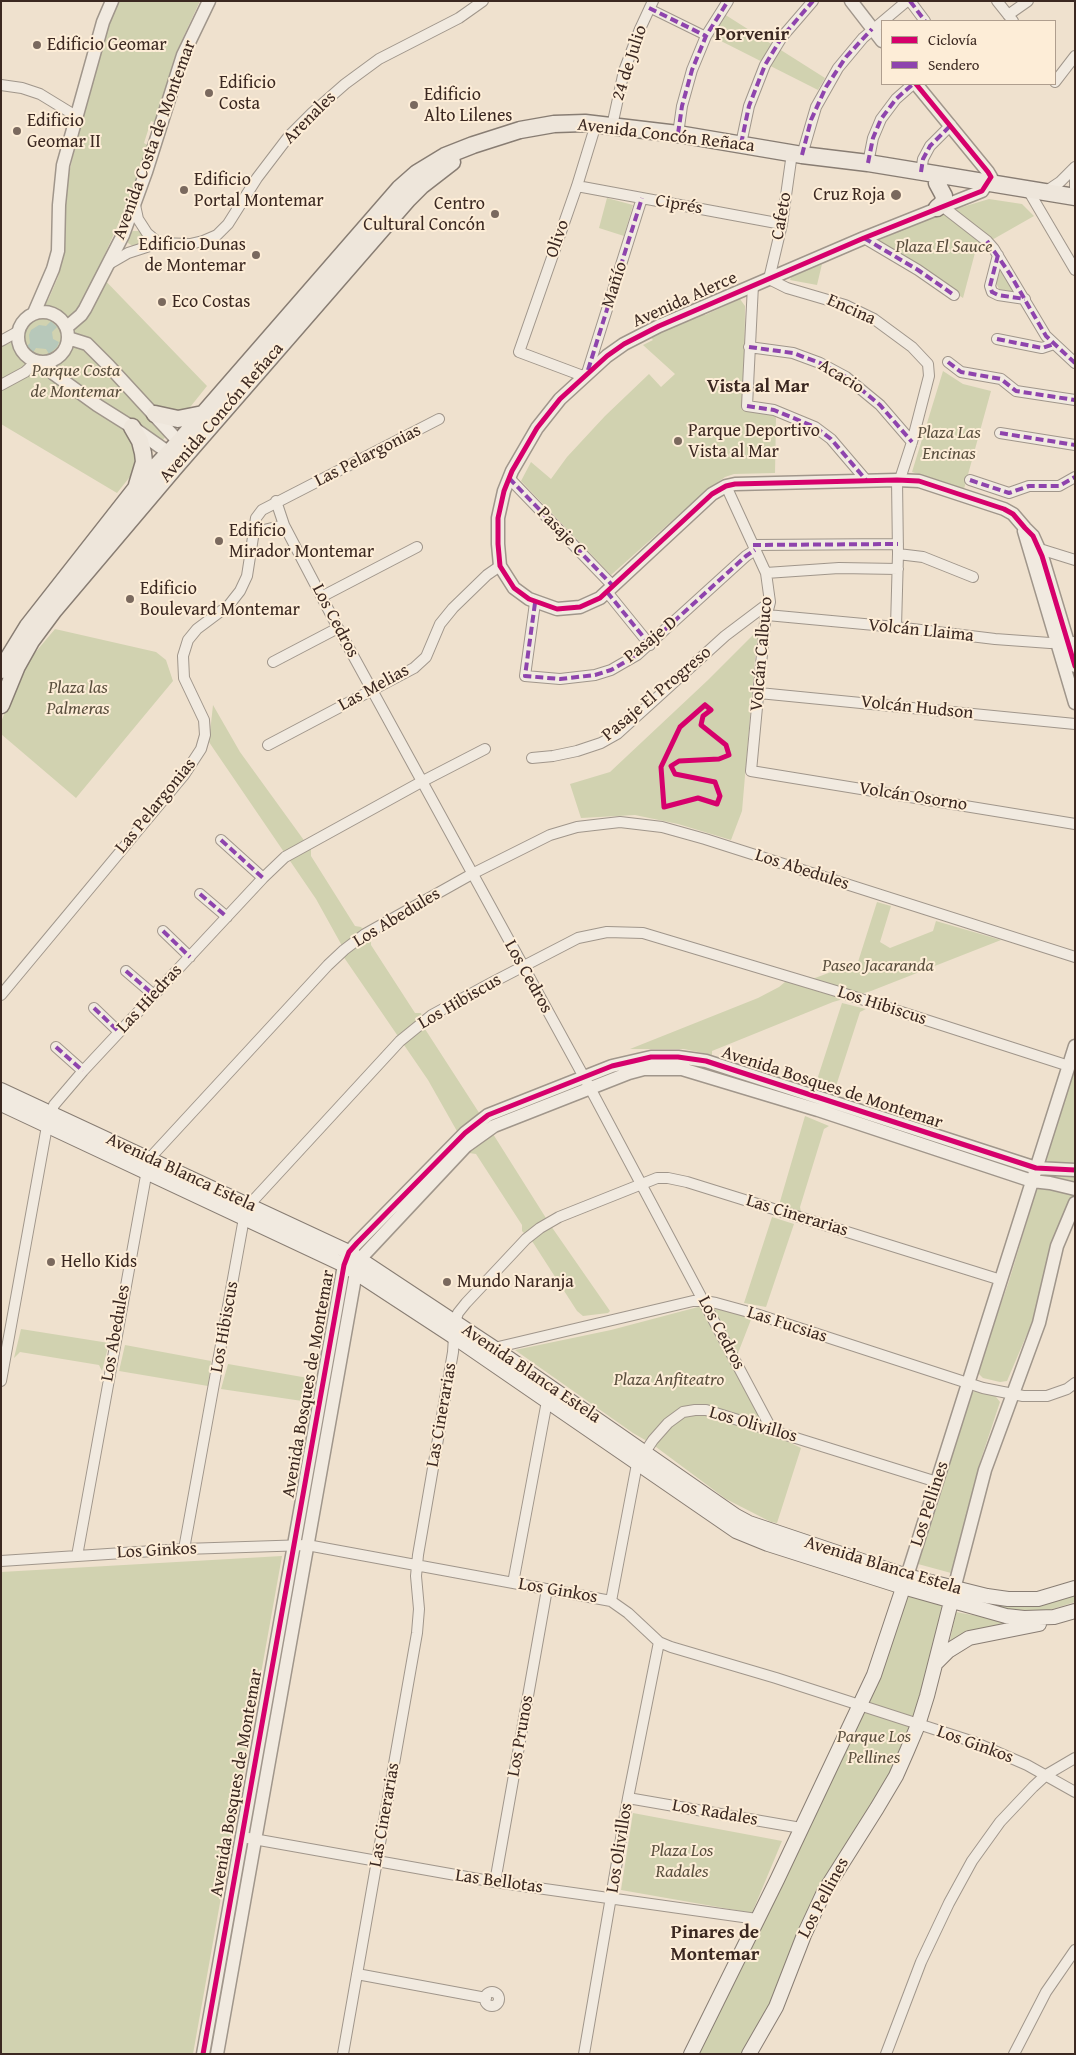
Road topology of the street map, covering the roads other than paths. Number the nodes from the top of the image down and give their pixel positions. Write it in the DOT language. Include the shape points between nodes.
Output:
graph roads {
  1 [pos="112,1"];
  2 [pos="209,1"];
  3 [pos="483,1"];
  4 [pos="728,1"];
  5 [pos="813,1"];
  6 [pos="850,1"];
  7 [pos="908,1"];
  8 [pos="997,1"];
  9 [pos="1028,1"];
  10 [pos="651,5"];
  11 [pos="1010,18"];
  12 [pos="884,20"];
  13 [pos="924,20"];
  14 [pos="881,22"];
  15 [pos="872,29"];
  16 [pos="706,36"];
  17 [pos="881,40"];
  18 [pos="1075,56"];
  19 [pos="1056,80"];
  20 [pos="1,85"];
  21 [pos="913,85"];
  22 [pos="915,85"];
  23 [pos="76,116"];
  24 [pos="596,124"];
  25 [pos="951,125"];
  26 [pos="612,126"];
  27 [pos="678,134"];
  28 [pos="473,144"];
  29 [pos="742,144"];
  30 [pos="797,154"];
  31 [pos="868,163"];
  32 [pos="1075,167"];
  33 [pos="920,172"];
  34 [pos="1075,175"];
  35 [pos="938,184"];
  36 [pos="577,186"];
  37 [pos="985,187"];
  38 [pos="1075,192"];
  39 [pos="1034,193"];
  40 [pos="642,198"];
  41 [pos="1075,198"];
  42 [pos="135,204"];
  43 [pos="1075,205"];
  44 [pos="940,207"];
  45 [pos="782,224"];
  46 [pos="864,238"];
  47 [pos="158,244"];
  48 [pos="998,254"];
  49 [pos="109,264"];
  50 [pos="1075,270"];
  51 [pos="769,279"];
  52 [pos="753,285"];
  53 [pos="954,295"];
  54 [pos="1025,299"];
  55 [pos="34,313"];
  56 [pos="19,331"];
  57 [pos="68,333"];
  58 [pos="997,340"];
  59 [pos="1,341"];
  60 [pos="1054,344"];
  61 [pos="749,347"];
  62 [pos="41,361"];
  63 [pos="948,362"];
  64 [pos="1075,363"];
  65 [pos="585,374"];
  66 [pos="1,385"];
  67 [pos="1075,400"];
  68 [pos="156,414"];
  69 [pos="203,414"];
  70 [pos="439,419"];
  71 [pos="132,427"];
  72 [pos="1000,433"];
  73 [pos="912,442"];
  74 [pos="1075,445"];
  75 [pos="177,451"];
  76 [pos="1075,477"];
  77 [pos="509,478"];
  78 [pos="866,480"];
  79 [pos="898,480"];
  80 [pos="970,480"];
  81 [pos="726,486"];
  82 [pos="137,488"];
  83 [pos="276,501"];
  84 [pos="284,525"];
  85 [pos="254,531"];
  86 [pos="417,548"];
  87 [pos="754,548"];
  88 [pos="898,549"];
  89 [pos="1034,550"];
  90 [pos="1075,560"];
  91 [pos="500,566"];
  92 [pos="898,569"];
  93 [pos="766,573"];
  94 [pos="973,577"];
  95 [pos="610,590"];
  96 [pos="322,596"];
  97 [pos="770,602"];
  98 [pos="535,603"];
  99 [pos="767,615"];
  100 [pos="896,627"];
  101 [pos="338,628"];
  102 [pos="1067,642"];
  103 [pos="650,644"];
  104 [pos="273,662"];
  105 [pos="1075,666"];
  106 [pos="1,670"];
  107 [pos="373,690"];
  108 [pos="759,693"];
  109 [pos="1075,703"];
  110 [pos="1,705"];
  111 [pos="1075,724"];
  112 [pos="268,745"];
  113 [pos="485,749"];
  114 [pos="532,758"];
  115 [pos="751,771"];
  116 [pos="423,781"];
  117 [pos="1075,824"];
  118 [pos="221,840"];
  119 [pos="472,874"];
  120 [pos="263,878"];
  121 [pos="200,894"];
  122 [pos="227,917"];
  123 [pos="163,931"];
  124 [pos="190,957"];
  125 [pos="1075,958"];
  126 [pos="523,967"];
  127 [pos="126,971"];
  128 [pos="1,995"];
  129 [pos="154,996"];
  130 [pos="94,1008"];
  131 [pos="119,1032"];
  132 [pos="1075,1046"];
  133 [pos="56,1047"];
  134 [pos="1068,1066"];
  135 [pos="83,1071"];
  136 [pos="583,1077"];
  137 [pos="590,1088"];
  138 [pos="1,1090"];
  139 [pos="1,1104"];
  140 [pos="48,1119"];
  141 [pos="147,1165"];
  142 [pos="1036,1168"];
  143 [pos="1075,1170"];
  144 [pos="1032,1181"];
  145 [pos="640,1184"];
  146 [pos="1075,1189"];
  147 [pos="1075,1203"];
  148 [pos="246,1211"];
  149 [pos="353,1262"];
  150 [pos="1001,1280"];
  151 [pos="704,1301"];
  152 [pos="455,1322"];
  153 [pos="5,1335"];
  154 [pos="454,1337"];
  155 [pos="494,1348"];
  156 [pos="1,1381"];
  157 [pos="1075,1383"];
  158 [pos="968,1384"];
  159 [pos="554,1388"];
  160 [pos="1012,1394"];
  161 [pos="546,1401"];
  162 [pos="772,1430"];
  163 [pos="640,1458"];
  164 [pos="937,1482"];
  165 [pos="294,1545"];
  166 [pos="307,1545"];
  167 [pos="184,1549"];
  168 [pos="76,1556"];
  169 [pos="1,1561"];
  170 [pos="417,1566"];
  171 [pos="905,1581"];
  172 [pos="513,1583"];
  173 [pos="1075,1588"];
  174 [pos="546,1589"];
  175 [pos="953,1595"];
  176 [pos="612,1601"];
  177 [pos="1068,1613"];
  178 [pos="659,1642"];
  179 [pos="937,1662"];
  180 [pos="859,1705"];
  181 [pos="918,1725"];
  182 [pos="1075,1758"];
  183 [pos="1046,1775"];
  184 [pos="1075,1792"];
  185 [pos="628,1798"];
  186 [pos="801,1828"];
  187 [pos="242,1837"];
  188 [pos="255,1840"];
  189 [pos="376,1862"];
  190 [pos="494,1882"];
  191 [pos="612,1898"];
  192 [pos="757,1919"];
  193 [pos="1075,1950"];
  194 [pos="357,1974"];
  195 [pos="486,1998"];
  196 [pos="203,2054"];
  197 [pos="217,2054"];
  198 [pos="342,2054"];
  199 [pos="584,2054"];
  200 [pos="691,2054"];
  201 [pos="749,2054"];
  202 [pos="886,2054"];
  203 [pos="1014,2054"];
  1 -- 23 [label="street"];
  2 -- 42 [label="street, Avenida Costa de Montemar" via="183,54"];
  3 -- 47 [label="street, Arenales" via="458,18 380,59 318,107 289,136 228,224 216,234 190,244"];
  4 -- 16 [label="street"];
  5 -- 29 [label="street" via="782,37 765,65 749,106"];
  6 -- 15 [label="street"];
  7 -- 12 [label="street, Cafeto"];
  7 -- 13 [label="street"];
  8 -- 11 [label="street"];
  9 -- 11 [label="street"];
  10 -- 16 [label="street"];
  10 -- 26 [label="street, 24 de Julio" via="624,71"];
  14 -- 15 [label="street, Cafeto"];
  15 -- 17 [label="street"];
  15 -- 30 [label="street, Cafeto" via="846,57 826,87"];
  16 -- 27 [label="street" via="686,88"];
  18 -- 19 [label="street"];
  20 -- 23 [label="street" via="40,94"];
  21 -- 31 [label="street" via="896,98 882,119 873,138"];
  22 -- 25 [label="street"];
  23 -- 55 [label="street" via="60,184 58,251"];
  24 -- 26 [label="main road, Avenida Concón Reñaca"];
  24 -- 28 [label="main road, Avenida Concón Reñaca" via="537,126"];
  24 -- 36 [label="street, Olivo"];
  25 -- 33 [label="street" via="930,146"];
  25 -- 37 [label="street" via="991,177"];
  26 -- 27 [label="main road, Avenida Concón Reñaca"];
  27 -- 29 [label="main road, Avenida Concón Reñaca"];
  28 -- 69 [label="main road, Avenida Concón Reñaca" via="435,161 408,180"];
  28 -- 75 [label="main road, Avenida Concón Reñaca" via="408,199"];
  29 -- 30 [label="main road, Avenida Concón Reñaca"];
  30 -- 31 [label="main road, Avenida Concón Reñaca"];
  30 -- 35 [label="main road, Avenida Concón Reñaca" via="850,168"];
  30 -- 45 [label="street, Cafeto"];
  31 -- 33 [label="main road, Avenida Concón Reñaca"];
  32 -- 39 [label="street" via="1060,182"];
  33 -- 37 [label="main road, Avenida Concón Reñaca"];
  34 -- 38 [label="street"];
  35 -- 37 [label="main road, Avenida Concón Reñaca"];
  35 -- 44 [label="main road" via="944,196"];
  36 -- 40 [label="street, Ciprés"];
  36 -- 65 [label="street, Olivo" via="518,352"];
  37 -- 39 [label="main road, Avenida Concón Reñaca"];
  37 -- 44 [label="street, Avenida Alerce"];
  39 -- 41 [label="main road, Avenida Concón Reñaca"];
  39 -- 43 [label="main road, Avenida Concón Reñaca"];
  39 -- 50 [label="street"];
  40 -- 45 [label="street, Ciprés"];
  40 -- 65 [label="street, Mañío"];
  42 -- 47 [label="street" via="138,219"];
  42 -- 49 [label="street, Avenida Costa de Montemar"];
  44 -- 46 [label="street, Avenida Alerce"];
  44 -- 48 [label="street" via="987,241"];
  45 -- 51 [label="street, Cafeto"];
  46 -- 51 [label="street, Avenida Alerce"];
  46 -- 53 [label="street"];
  47 -- 49 [label="street, Arenales" via="128,253"];
  48 -- 54 [label="street"];
  48 -- 54 [label="street" via="990,286 992,292"];
  49 -- 57 [label="street, Avenida Costa de Montemar"];
  51 -- 52 [label="street, Avenida Alerce"];
  51 -- 73 [label="street, Encina" via="860,312 894,332 924,358 929,376"];
  52 -- 61 [label="street"];
  52 -- 65 [label="street, Avenida Alerce" via="642,334"];
  54 -- 60 [label="street"];
  55 -- 56 [label="street" via="27,317"];
  55 -- 57 [label="street" via="50,312 62,320"];
  56 -- 59 [label="street"];
  56 -- 62 [label="street" via="18,338 24,352"];
  57 -- 62 [label="street" via="67,345 59,356"];
  57 -- 68 [label="street" via="87,344"];
  58 -- 60 [label="street" via="1042,348"];
  60 -- 64 [label="street"];
  61 -- 73 [label="street, Acacio" via="793,353 846,376 880,404"];
  61 -- 78 [label="street" via="747,406 774,410 815,427 831,439"];
  62 -- 66 [label="street"];
  62 -- 71 [label="street" via="97,406"];
  63 -- 67 [label="street" via="961,372 1002,379 1016,391"];
  65 -- 77 [label="street, Avenida Alerce" via="537,428"];
  68 -- 69 [label="main road" via="178,419"];
  68 -- 75 [label="street"];
  69 -- 75 [label="main road, Avenida Concón Reñaca"];
  70 -- 83 [label="street, Las Pelargonias"];
  71 -- 75 [label="street"];
  71 -- 82 [label="main road" via="140,441 144,462"];
  72 -- 74 [label="street"];
  73 -- 79 [label="street"];
  75 -- 82 [label="main road, Avenida Concón Reñaca"];
  75 -- 110 [label="main road, Avenida Concón Reñaca" via="40,628 17,666"];
  76 -- 80 [label="street" via="1059,486 1029,486 1009,493"];
  77 -- 91 [label="street, Avenida Alerce" via="498,518"];
  77 -- 95 [label="street, Pasaje C"];
  78 -- 79 [label="street, Avenida Alerce"];
  78 -- 81 [label="street, Avenida Alerce"];
  79 -- 88 [label="street"];
  79 -- 89 [label="street, Avenida Alerce" via="919,481 995,505 1017,518"];
  81 -- 87 [label="street, Volcán Calbuco"];
  81 -- 95 [label="street, Avenida Alerce" via="712,494"];
  82 -- 106 [label="main road, Avenida Concón Reñaca" via="28,626"];
  83 -- 84 [label="street, Los Cedros"];
  83 -- 85 [label="street, Las Pelargonias" via="256,518"];
  84 -- 85 [label="street"];
  84 -- 96 [label="street, Los Cedros"];
  85 -- 128 [label="street, Las Pelargonias" via="247,576 240,591 229,605 197,628 188,640 183,656 184,678 204,720 205,735 201,749 184,775"];
  86 -- 96 [label="street"];
  87 -- 88 [label="street"];
  87 -- 93 [label="street, Volcán Calbuco"];
  87 -- 103 [label="street, Pasaje D"];
  88 -- 92 [label="street"];
  88 -- 94 [label="street"];
  89 -- 90 [label="street"];
  89 -- 102 [label="street"];
  91 -- 98 [label="street, Avenida Alerce" via="514,588"];
  91 -- 107 [label="street, Las Melias" via="453,608 440,624 426,656 414,668"];
  92 -- 93 [label="street" via="809,569"];
  92 -- 100 [label="street"];
  93 -- 97 [label="street, Volcán Calbuco"];
  95 -- 98 [label="street, Avenida Alerce" via="592,603 568,610"];
  95 -- 103 [label="street, Pasaje C"];
  96 -- 101 [label="street, Los Cedros"];
  97 -- 99 [label="street, Volcán Calbuco"];
  97 -- 114 [label="street, Pasaje El Progreso" via="725,636 602,744"];
  98 -- 103 [label="street, Pasaje D" via="525,676 560,679 595,675 624,664"];
  99 -- 100 [label="street, Volcán Llaima"];
  99 -- 108 [label="street, Volcán Calbuco"];
  100 -- 102 [label="street, Volcán Llaima" via="995,639"];
  101 -- 104 [label="street"];
  101 -- 107 [label="street, Los Cedros"];
  102 -- 105 [label="street"];
  102 -- 109 [label="street"];
  107 -- 112 [label="street, Las Melias"];
  107 -- 116 [label="street, Los Cedros"];
  108 -- 111 [label="street, Volcán Hudson"];
  108 -- 115 [label="street, Volcán Calbuco"];
  113 -- 116 [label="street, Las Hiedras"];
  115 -- 117 [label="street, Volcán Osorno"];
  116 -- 119 [label="street, Los Cedros"];
  116 -- 120 [label="street, Las Hiedras" via="298,849"];
  118 -- 120 [label="street"];
  119 -- 125 [label="street, Los Abedules" via="564,830 606,823 648,825 697,837"];
  119 -- 126 [label="street, Los Cedros"];
  119 -- 141 [label="street, Los Abedules" via="364,934 344,950 271,1025"];
  120 -- 122 [label="street, Las Hiedras"];
  121 -- 122 [label="street"];
  122 -- 124 [label="street, Las Hiedras"];
  123 -- 124 [label="street"];
  124 -- 129 [label="street, Las Hiedras"];
  126 -- 134 [label="street, Los Hibiscus" via="554,949 587,936 619,932 643,934 836,991"];
  126 -- 136 [label="street, Los Cedros"];
  126 -- 148 [label="street, Los Hibiscus" via="414,1028"];
  127 -- 129 [label="street"];
  129 -- 131 [label="street, Las Hiedras"];
  130 -- 131 [label="street"];
  131 -- 135 [label="street, Las Hiedras"];
  132 -- 134 [label="street, Los Pellines"];
  133 -- 135 [label="street"];
  134 -- 142 [label="street, Los Pellines"];
  135 -- 140 [label="street, Las Hiedras" via="54,1105"];
  136 -- 137 [label="street, Los Cedros"];
  136 -- 142 [label="street, Avenida Bosques de Montemar" via="624,1062 651,1057 706,1061"];
  136 -- 149 [label="street, Avenida Bosques de Montemar" via="473,1124"];
  137 -- 144 [label="street, Avenida Bosques de Montemar" via="644,1069 682,1069"];
  137 -- 145 [label="street, Los Cedros"];
  137 -- 149 [label="street, Avenida Bosques de Montemar" via="479,1135"];
  138 -- 140 [label="main road, Avenida Blanca Estela"];
  139 -- 140 [label="main road, Avenida Blanca Estela"];
  140 -- 141 [label="main road, Avenida Blanca Estela"];
  140 -- 153 [label="street, Las Hiedras"];
  141 -- 148 [label="main road, Avenida Blanca Estela"];
  141 -- 168 [label="street, Los Abedules"];
  142 -- 143 [label="street, Avenida Bosques de Montemar"];
  142 -- 144 [label="street, Los Pellines"];
  144 -- 146 [label="street, Avenida Bosques de Montemar"];
  144 -- 150 [label="street, Los Pellines"];
  145 -- 150 [label="street, Las Cinerarias" via="657,1178 676,1179"];
  145 -- 151 [label="street, Los Cedros"];
  145 -- 152 [label="street, Las Cinerarias" via="540,1228 466,1303"];
  147 -- 160 [label="street, Los Pellines" via="1057,1246 1039,1323"];
  148 -- 149 [label="main road, Avenida Blanca Estela"];
  148 -- 167 [label="street, Los Hibiscus"];
  149 -- 152 [label="main road, Avenida Blanca Estela"];
  149 -- 154 [label="main road, Avenida Blanca Estela"];
  149 -- 165 [label="street, Avenida Bosques de Montemar"];
  149 -- 166 [label="street, Avenida Bosques de Montemar"];
  150 -- 158 [label="street, Los Pellines"];
  151 -- 155 [label="street, Las Fucsias" via="692,1301"];
  151 -- 158 [label="street, Las Fucsias" via="756,1314"];
  151 -- 162 [label="street, Los Cedros"];
  152 -- 154 [label="street, Las Cinerarias"];
  152 -- 155 [label="main road, Avenida Blanca Estela"];
  153 -- 156 [label="street, Las Hiedras"];
  154 -- 161 [label="main road, Avenida Blanca Estela"];
  154 -- 170 [label="street, Las Cinerarias"];
  155 -- 159 [label="main road, Avenida Blanca Estela"];
  157 -- 160 [label="street, Las Fucsias" via="1046,1396"];
  158 -- 160 [label="street, Las Fucsias"];
  158 -- 164 [label="street, Los Pellines"];
  159 -- 161 [label="street"];
  159 -- 163 [label="main road, Avenida Blanca Estela"];
  160 -- 175 [label="street, Los Pellines" via="985,1470"];
  161 -- 163 [label="main road, Avenida Blanca Estela"];
  161 -- 172 [label="street"];
  162 -- 163 [label="street, Los Olivillos" via="706,1410 689,1410 672,1418"];
  162 -- 164 [label="street, Los Olivillos"];
  163 -- 171 [label="main road, Avenida Blanca Estela" via="750,1523"];
  163 -- 176 [label="street, Los Olivillos"];
  164 -- 171 [label="street, Los Pellines"];
  165 -- 166 [label="street, Los Ginkos"];
  165 -- 167 [label="street, Los Ginkos"];
  165 -- 187 [label="street, Avenida Bosques de Montemar"];
  166 -- 170 [label="street, Los Ginkos"];
  166 -- 188 [label="street, Avenida Bosques de Montemar"];
  167 -- 168 [label="street, Los Ginkos"];
  168 -- 169 [label="street, Los Ginkos"];
  170 -- 172 [label="street, Los Ginkos"];
  170 -- 189 [label="street, Las Cinerarias" via="417,1633"];
  171 -- 175 [label="main road, Avenida Blanca Estela"];
  171 -- 180 [label="main road, Los Pellines" via="874,1675"];
  172 -- 174 [label="street, Los Ginkos"];
  173 -- 175 [label="main road, Avenida Blanca Estela" via="1022,1600"];
  174 -- 176 [label="street, Los Ginkos"];
  174 -- 190 [label="street, Los Prunos"];
  175 -- 177 [label="main road, Avenida Blanca Estela" via="1006,1616 1024,1618"];
  175 -- 179 [label="main road, Los Pellines"];
  176 -- 178 [label="street, Los Ginkos"];
  177 -- 179 [label="main road" via="1045,1623 969,1638"];
  178 -- 180 [label="street, Los Ginkos"];
  178 -- 185 [label="street, Los Olivillos"];
  179 -- 181 [label="main road, Los Pellines"];
  180 -- 181 [label="street, Los Ginkos"];
  180 -- 186 [label="main road, Los Pellines"];
  181 -- 183 [label="street, Los Ginkos" via="992,1749"];
  181 -- 201 [label="main road, Los Pellines" via="896,1776 824,1892 776,2007"];
  182 -- 183 [label="street"];
  183 -- 184 [label="street, Los Ginkos"];
  183 -- 202 [label="street" via="1000,1822 960,1882 921,1962"];
  185 -- 186 [label="street, Los Radales"];
  185 -- 191 [label="street, Los Olivillos"];
  186 -- 192 [label="main road, Los Pellines"];
  187 -- 188 [label="street, Las Bellotas"];
  187 -- 196 [label="street, Avenida Bosques de Montemar"];
  188 -- 189 [label="street, Las Bellotas"];
  188 -- 197 [label="street, Avenida Bosques de Montemar"];
  189 -- 190 [label="street, Las Bellotas"];
  189 -- 194 [label="street, Las Cinerarias"];
  190 -- 191 [label="street, Las Bellotas"];
  191 -- 192 [label="street, Las Bellotas"];
  191 -- 199 [label="street, Los Olivillos"];
  192 -- 200 [label="main road, Los Pellines"];
  193 -- 203 [label="street" via="1046,1992"];
  194 -- 195 [label="street"];
  194 -- 198 [label="street, Las Cinerarias"];
}
